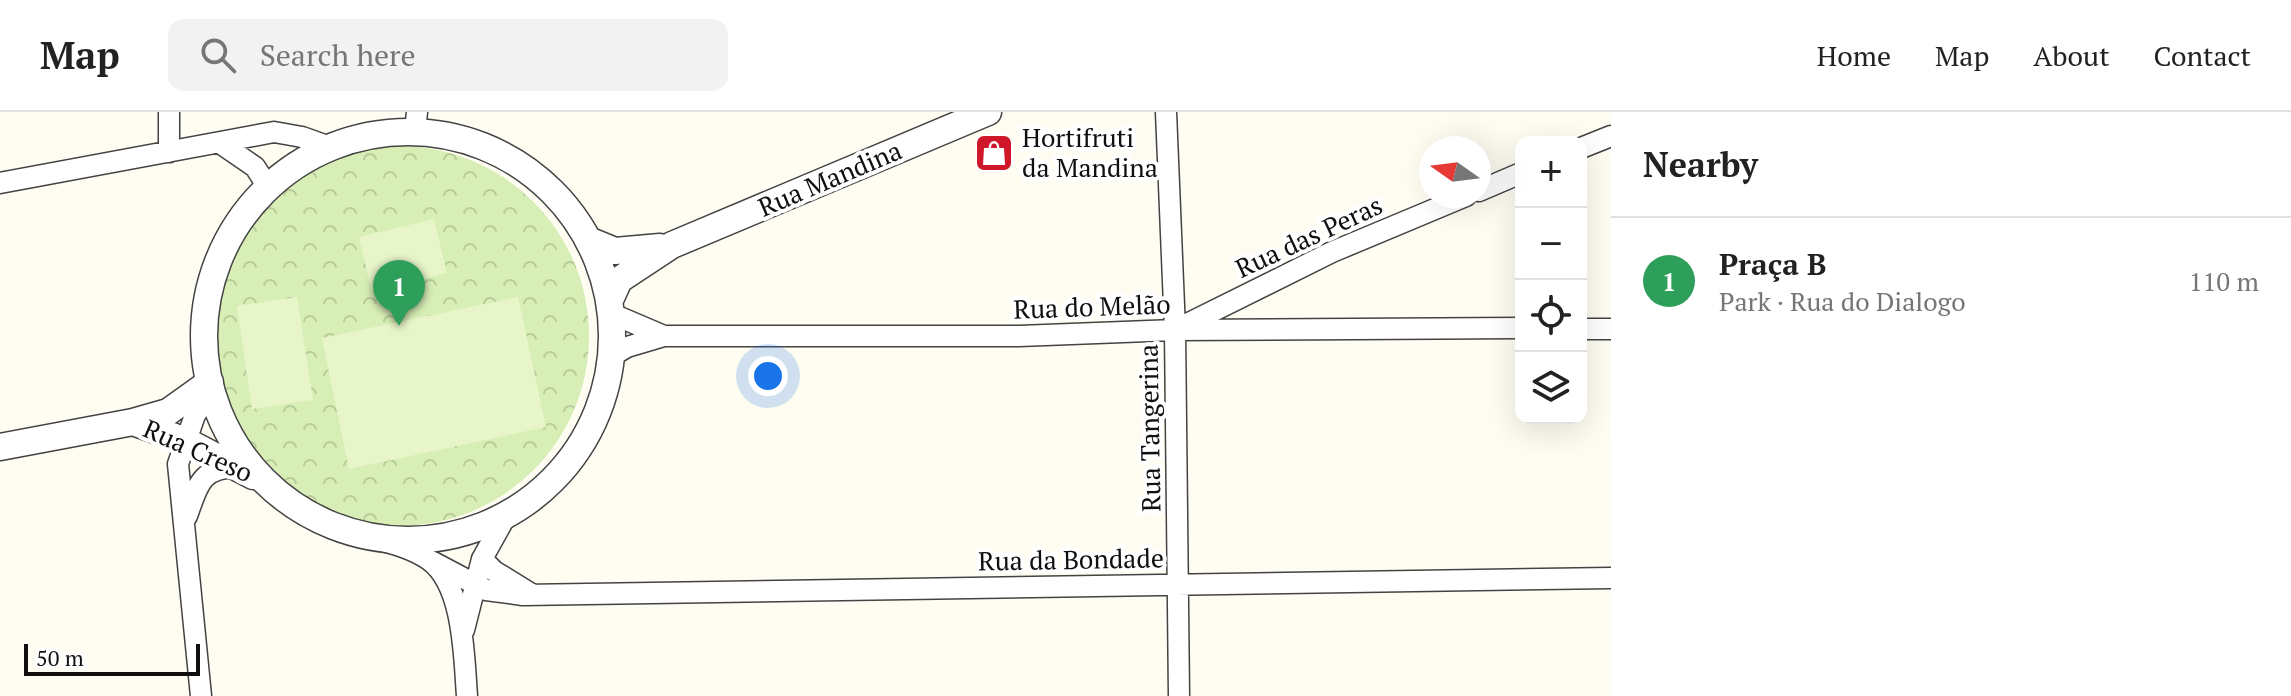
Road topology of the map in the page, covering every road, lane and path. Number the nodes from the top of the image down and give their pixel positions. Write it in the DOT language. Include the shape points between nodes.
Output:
graph roads {
  1 [pos="169,112"];
  2 [pos="988,112"];
  3 [pos="1166,112"];
  4 [pos="416,122"];
  5 [pos="1611,136"];
  6 [pos="220,143"];
  7 [pos="1587,146"];
  8 [pos="330,147"];
  9 [pos="169,152"];
  10 [pos="1515,176"];
  11 [pos="0,183"];
  12 [pos="1491,186"];
  13 [pos="268,187"];
  14 [pos="1437,208"];
  15 [pos="588,240"];
  16 [pos="672,245"];
  17 [pos="610,308"];
  18 [pos="1515,328"];
  19 [pos="1587,329"];
  20 [pos="1611,329"];
  21 [pos="1175,330"];
  22 [pos="664,336"];
  23 [pos="610,357"];
  24 [pos="210,386"];
  25 [pos="133,422"];
  26 [pos="186,441"];
  27 [pos="0,447"];
  28 [pos="237,467"];
  29 [pos="264,481"];
  30 [pos="507,514"];
  31 [pos="186,520"];
  32 [pos="365,536"];
  33 [pos="482,559"];
  34 [pos="433,562"];
  35 [pos="1611,578"];
  36 [pos="474,584"];
  37 [pos="1178,585"];
  38 [pos="533,595"];
  39 [pos="462,637"];
  40 [pos="201,696"];
  41 [pos="467,696"];
  42 [pos="1179,696"];
  1 -- 9 [label="street"];
  2 -- 16 [label="street, Rua Mandina"];
  3 -- 21 [label="street, Rua Tangerina"];
  4 -- 8 [label="street"];
  4 -- 15 [label="street" via="499,152 526,169 561,201"];
  5 -- 7 [label="street"];
  6 -- 8 [label="street" via="274,132"];
  6 -- 9 [label="street"];
  6 -- 13 [label="street" via="255,167"];
  8 -- 13 [label="street"];
  9 -- 11 [label="street"];
  10 -- 12 [label="street"];
  13 -- 24 [label="street" via="226,244 213,277 204,347"];
  14 -- 21 [label="street, Rua das Peras" via="1332,252"];
  15 -- 16 [label="street, Rua Mandina" via="615,251"];
  15 -- 17 [label="street"];
  16 -- 17 [label="street, Rua Mandina" via="619,280"];
  17 -- 22 [label="street, Rua do Melão"];
  17 -- 23 [label="street"];
  18 -- 21 [label="street, Rua do Melão"];
  19 -- 20 [label="street"];
  21 -- 22 [label="street, Rua do Melão" via="1019,336"];
  21 -- 37 [label="street, Rua Tangerina"];
  22 -- 23 [label="street, Rua do Melão"];
  23 -- 30 [label="street" via="593,420 577,448 558,474"];
  24 -- 25 [label="street, Rua Creso" via="168,412"];
  24 -- 26 [label="street"];
  24 -- 29 [label="street" via="241,454"];
  25 -- 26 [label="street, Rua Creso"];
  25 -- 27 [label="street, Rua Creso"];
  26 -- 28 [label="street, Rua Creso"];
  26 -- 31 [label="street" via="178,464"];
  28 -- 29 [label="street, Rua Creso"];
  28 -- 31 [label="street" via="209,472 199,482"];
  29 -- 32 [label="street" via="328,524"];
  30 -- 32 [label="street" via="452,535 394,540"];
  30 -- 33 [label="street"];
  31 -- 40 [label="street"];
  32 -- 34 [label="street, Rua da Bondade"];
  33 -- 36 [label="street"];
  33 -- 38 [label="street"];
  34 -- 36 [label="street, Rua da Bondade"];
  34 -- 39 [label="street" via="451,593"];
  35 -- 37 [label="street, Rua da Bondade"];
  36 -- 38 [label="street, Rua da Bondade" via="501,594"];
  36 -- 39 [label="street"];
  37 -- 38 [label="street, Rua da Bondade"];
  37 -- 42 [label="street, Rua Tangerina"];
  39 -- 41 [label="street"];
}
